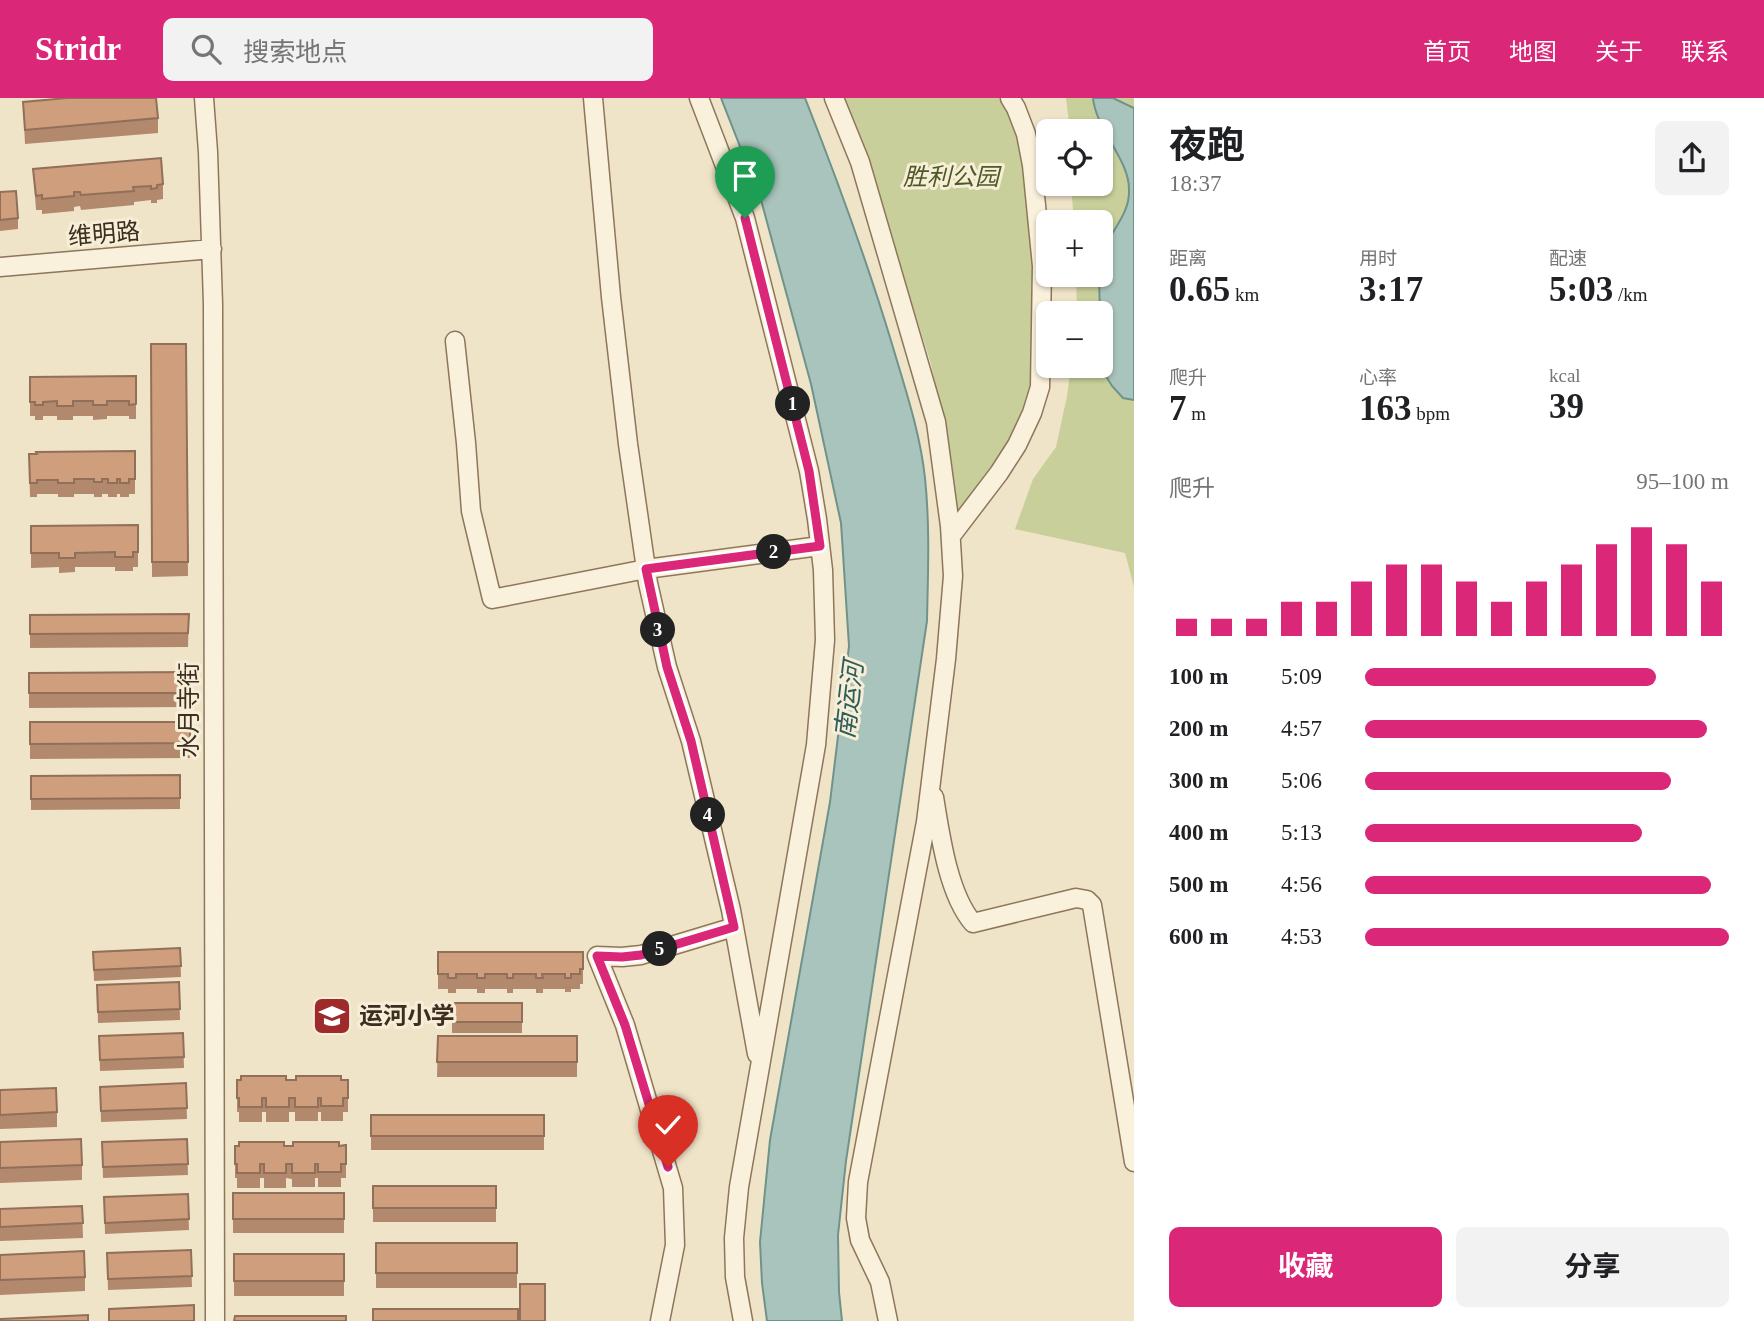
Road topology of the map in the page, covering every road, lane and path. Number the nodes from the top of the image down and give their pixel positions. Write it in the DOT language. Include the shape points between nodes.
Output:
graph roads {
  1 [pos="204,98"];
  2 [pos="593,98"];
  3 [pos="699,98"];
  4 [pos="834,98"];
  5 [pos="1010,98"];
  6 [pos="212,249"];
  7 [pos="0,267"];
  8 [pos="455,341"];
  9 [pos="951,536"];
  10 [pos="820,546"];
  11 [pos="646,569"];
  12 [pos="932,779"];
  13 [pos="734,927"];
  14 [pos="759,1068"];
  15 [pos="1134,1162"];
  16 [pos="215,1321"];
  17 [pos="660,1321"];
  18 [pos="743,1321"];
  19 [pos="888,1321"];
  1 -- 6 [label="street, 水月寺街"];
  2 -- 11 [label="street" via="611,297"];
  3 -- 10 [label="street" via="745,218 809,471"];
  4 -- 9 [label="street" via="860,162 936,422"];
  5 -- 9 [label="street" via="1026,134 1032,165 1042,266 1040,387 1017,445"];
  6 -- 7 [label="street, 维明路"];
  6 -- 16 [label="street, 水月寺街"];
  8 -- 11 [label="street" via="471,511 492,599"];
  9 -- 12 [label="street" via="953,576"];
  10 -- 11 [label="street"];
  10 -- 14 [label="street" via="825,640 816,745"];
  11 -- 13 [label="street"];
  12 -- 15 [label="street" via="947,868 973,923 1076,898 1092,905"];
  12 -- 19 [label="street" via="858,1182 860,1240 880,1282"];
  13 -- 14 [label="street"];
  13 -- 17 [label="street" via="641,955 597,956 625,1025 673,1188 676,1245"];
  14 -- 18 [label="street" via="734,1238"];
}
